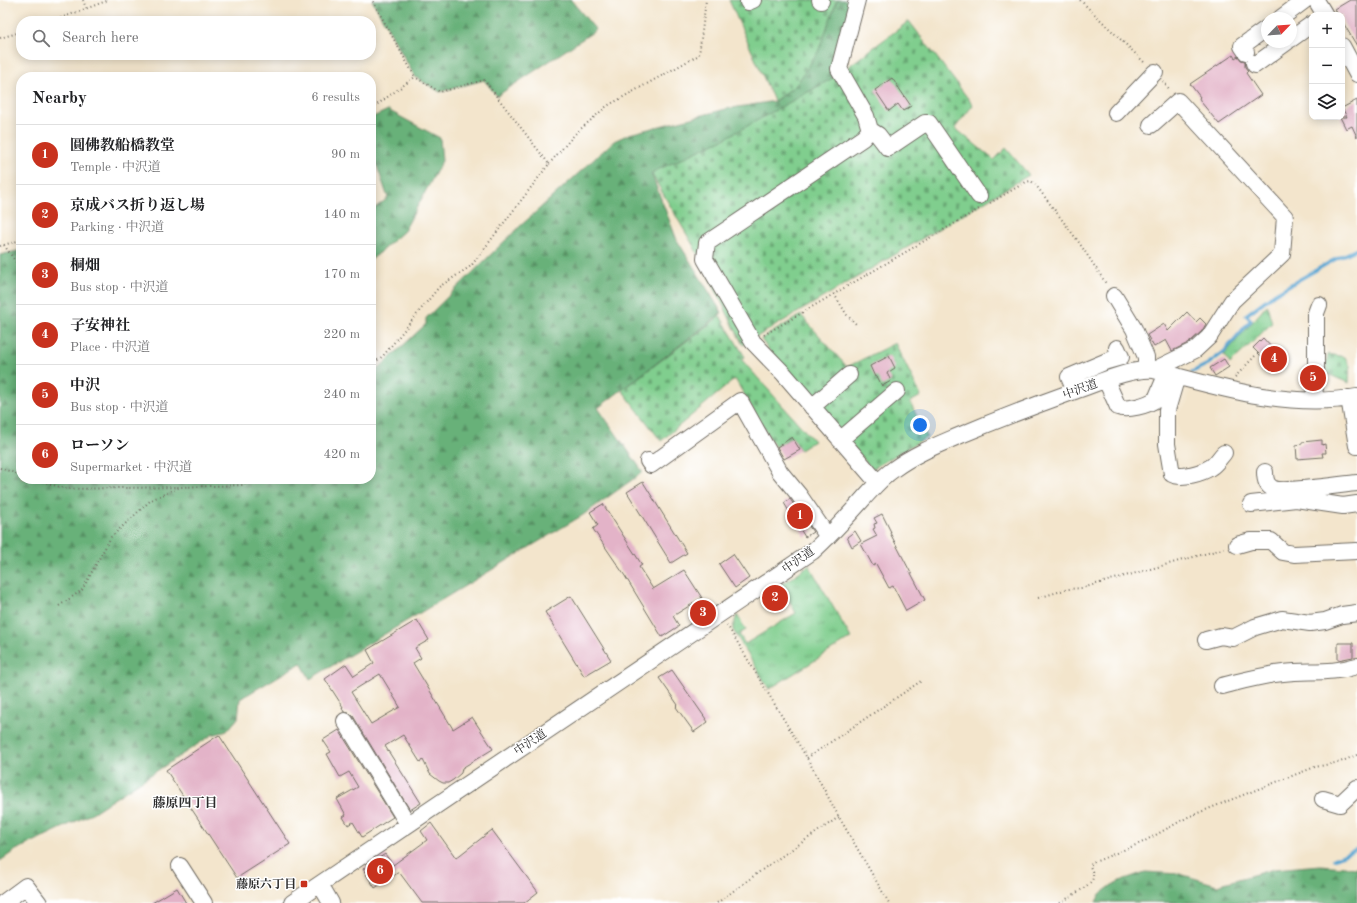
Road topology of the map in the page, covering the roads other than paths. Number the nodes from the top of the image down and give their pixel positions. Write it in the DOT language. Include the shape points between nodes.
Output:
graph roads {
  1 [pos="857,0"];
  2 [pos="1305,0"];
  3 [pos="1289,12"];
  4 [pos="1309,26"];
  5 [pos="1261,32"];
  6 [pos="1297,35"];
  7 [pos="1279,48"];
  8 [pos="1349,52"];
  9 [pos="1155,72"];
  10 [pos="1357,73"];
  11 [pos="1116,113"];
  12 [pos="1151,125"];
  13 [pos="870,130"];
  14 [pos="979,196"];
  15 [pos="1114,296"];
  16 [pos="1319,305"];
  17 [pos="1117,348"];
  18 [pos="1161,372"];
  19 [pos="849,375"];
  20 [pos="1106,380"];
  21 [pos="1075,391"];
  22 [pos="897,392"];
  23 [pos="1353,398"];
  24 [pos="1314,400"];
  25 [pos="812,407"];
  26 [pos="840,440"];
  27 [pos="1357,446"];
  28 [pos="1224,453"];
  29 [pos="648,461"];
  30 [pos="1265,472"];
  31 [pos="878,483"];
  32 [pos="1357,483"];
  33 [pos="1251,504"];
  34 [pos="1357,504"];
  35 [pos="828,537"];
  36 [pos="1236,545"];
  37 [pos="1357,550"];
  38 [pos="1357,613"];
  39 [pos="1206,640"];
  40 [pos="1357,666"];
  41 [pos="1222,686"];
  42 [pos="345,721"];
  43 [pos="1357,788"];
  44 [pos="1323,799"];
  45 [pos="408,824"];
  46 [pos="180,866"];
  47 [pos="320,884"];
  48 [pos="3,903"];
  49 [pos="39,903"];
  50 [pos="204,903"];
  51 [pos="292,903"];
  52 [pos="331,903"];
  1 -- 13 [label="street" via="839,69 866,116"];
  2 -- 3 [label="street"];
  4 -- 6 [label="street"];
  5 -- 7 [label="street" via="1242,46 1255,65"];
  8 -- 10 [label="street"];
  9 -- 11 [label="street"];
  12 -- 18 [label="street" via="1178,101 1285,217 1282,254 1232,301 1210,337 1196,350"];
  13 -- 14 [label="street" via="878,135 888,148 925,123 929,123"];
  13 -- 25 [label="street" via="863,138 706,243 705,259 753,342"];
  15 -- 18 [label="street" via="1134,329 1146,357"];
  16 -- 24 [label="street" via="1316,313"];
  17 -- 21 [label="street" via="1121,357 1069,377"];
  18 -- 20 [label="street, 中沢道"];
  18 -- 20 [label="street" via="1156,398 1130,409 1118,407"];
  18 -- 24 [label="street, 中沢道" via="1281,399"];
  18 -- 28 [label="street" via="1172,474 1183,476 1204,471 1213,466"];
  19 -- 25 [label="street"];
  20 -- 21 [label="street, 中沢道"];
  21 -- 31 [label="street, 中沢道" via="938,445 893,469"];
  22 -- 26 [label="street"];
  23 -- 24 [label="street, 中沢道"];
  23 -- 27 [label="street"];
  25 -- 26 [label="street"];
  26 -- 31 [label="street"];
  29 -- 35 [label="street" via="651,465 740,401 780,472"];
  30 -- 32 [label="street" via="1269,486 1276,490"];
  31 -- 35 [label="street, 中沢道"];
  33 -- 34 [label="street" via="1296,499 1343,506"];
  35 -- 45 [label="street, 中沢道" via="813,551"];
  36 -- 37 [label="street" via="1251,541 1271,541 1283,552 1294,554"];
  38 -- 39 [label="street" via="1310,623 1282,619 1255,627 1233,638 1221,636"];
  40 -- 41 [label="street" via="1329,672 1284,673"];
  42 -- 45 [label="street"];
  43 -- 44 [label="street" via="1340,804"];
  45 -- 47 [label="street, 中沢道"];
  46 -- 50 [label="street"];
  47 -- 51 [label="street, 中沢道"];
  47 -- 52 [label="street"];
  48 -- 49 [label="street" via="26,886"];
}
